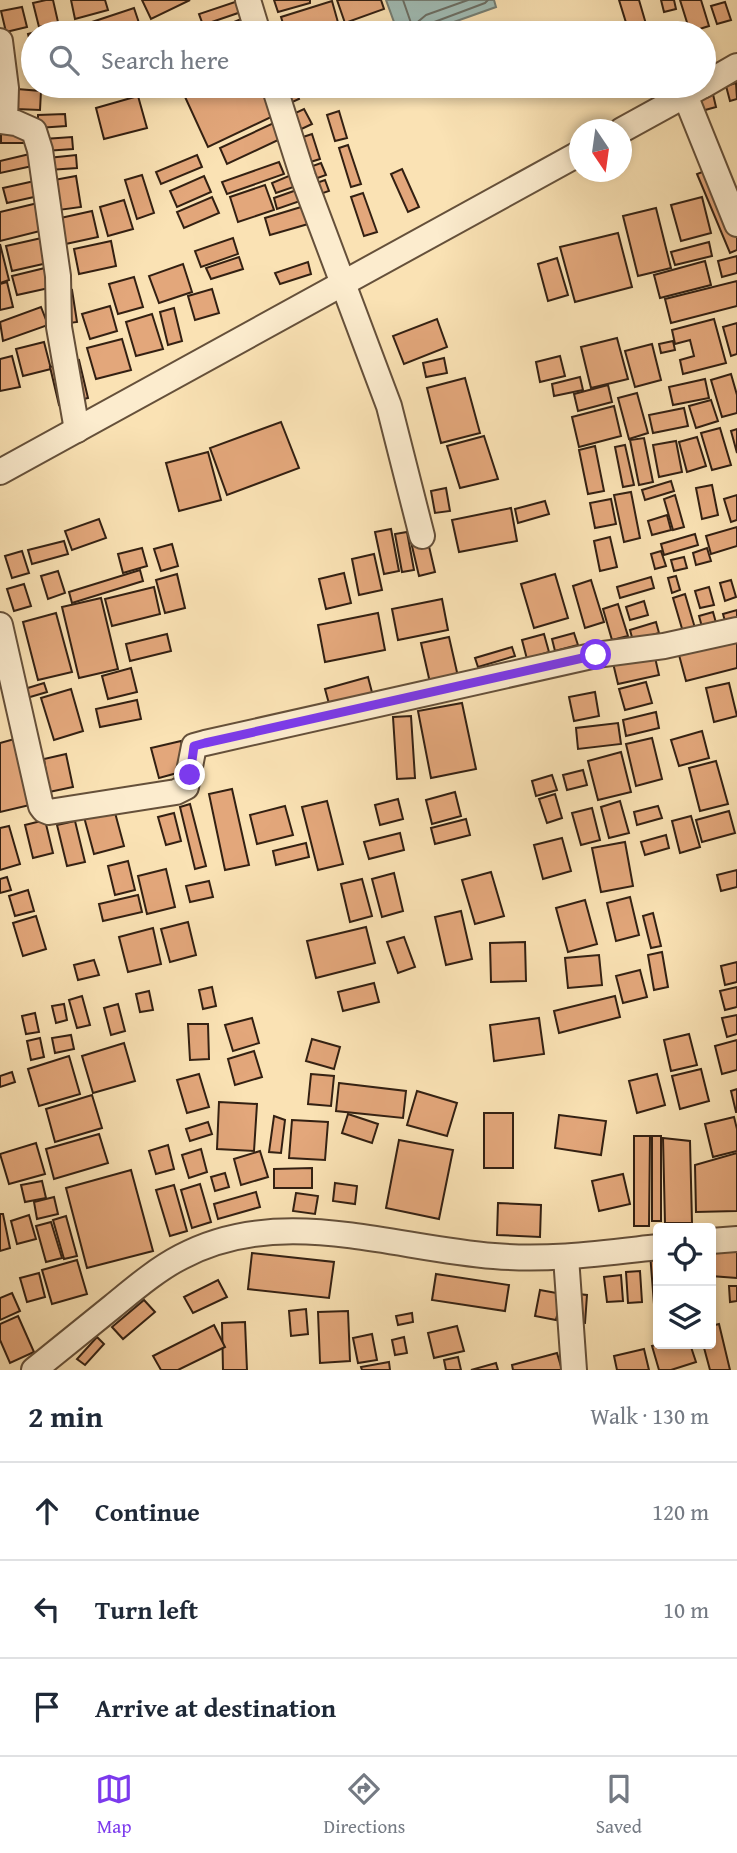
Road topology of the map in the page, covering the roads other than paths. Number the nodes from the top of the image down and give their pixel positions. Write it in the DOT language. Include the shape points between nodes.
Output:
graph roads {
  1 [pos="248,0"];
  2 [pos="254,21"];
  3 [pos="0,41"];
  4 [pos="737,66"];
  5 [pos="716,78"];
  6 [pos="278,98"];
  7 [pos="679,98"];
  8 [pos="700,98"];
  9 [pos="2,121"];
  10 [pos="632,124"];
  11 [pos="569,159"];
  12 [pos="737,223"];
  13 [pos="344,283"];
  14 [pos="77,430"];
  15 [pos="0,472"];
  16 [pos="422,536"];
  17 [pos="0,625"];
  18 [pos="737,630"];
  19 [pos="737,1239"];
  20 [pos="716,1241"];
  21 [pos="653,1248"];
  22 [pos="566,1258"];
  23 [pos="34,1370"];
  24 [pos="574,1370"];
  1 -- 2 [label="street"];
  3 -- 9 [label="street" via="6,88"];
  4 -- 5 [label="street"];
  6 -- 13 [label="street"];
  7 -- 10 [label="street"];
  8 -- 12 [label="street"];
  9 -- 14 [label="street" via="34,131 40,150"];
  11 -- 13 [label="street"];
  13 -- 14 [label="street"];
  13 -- 16 [label="street" via="389,406"];
  14 -- 15 [label="street"];
  17 -- 18 [label="street" via="41,806 49,812 176,792 186,787 194,746 205,743 583,658"];
  19 -- 20 [label="street"];
  21 -- 22 [label="street"];
  22 -- 23 [label="street" via="494,1256 324,1231 261,1232 181,1256"];
  22 -- 24 [label="street"];
}
